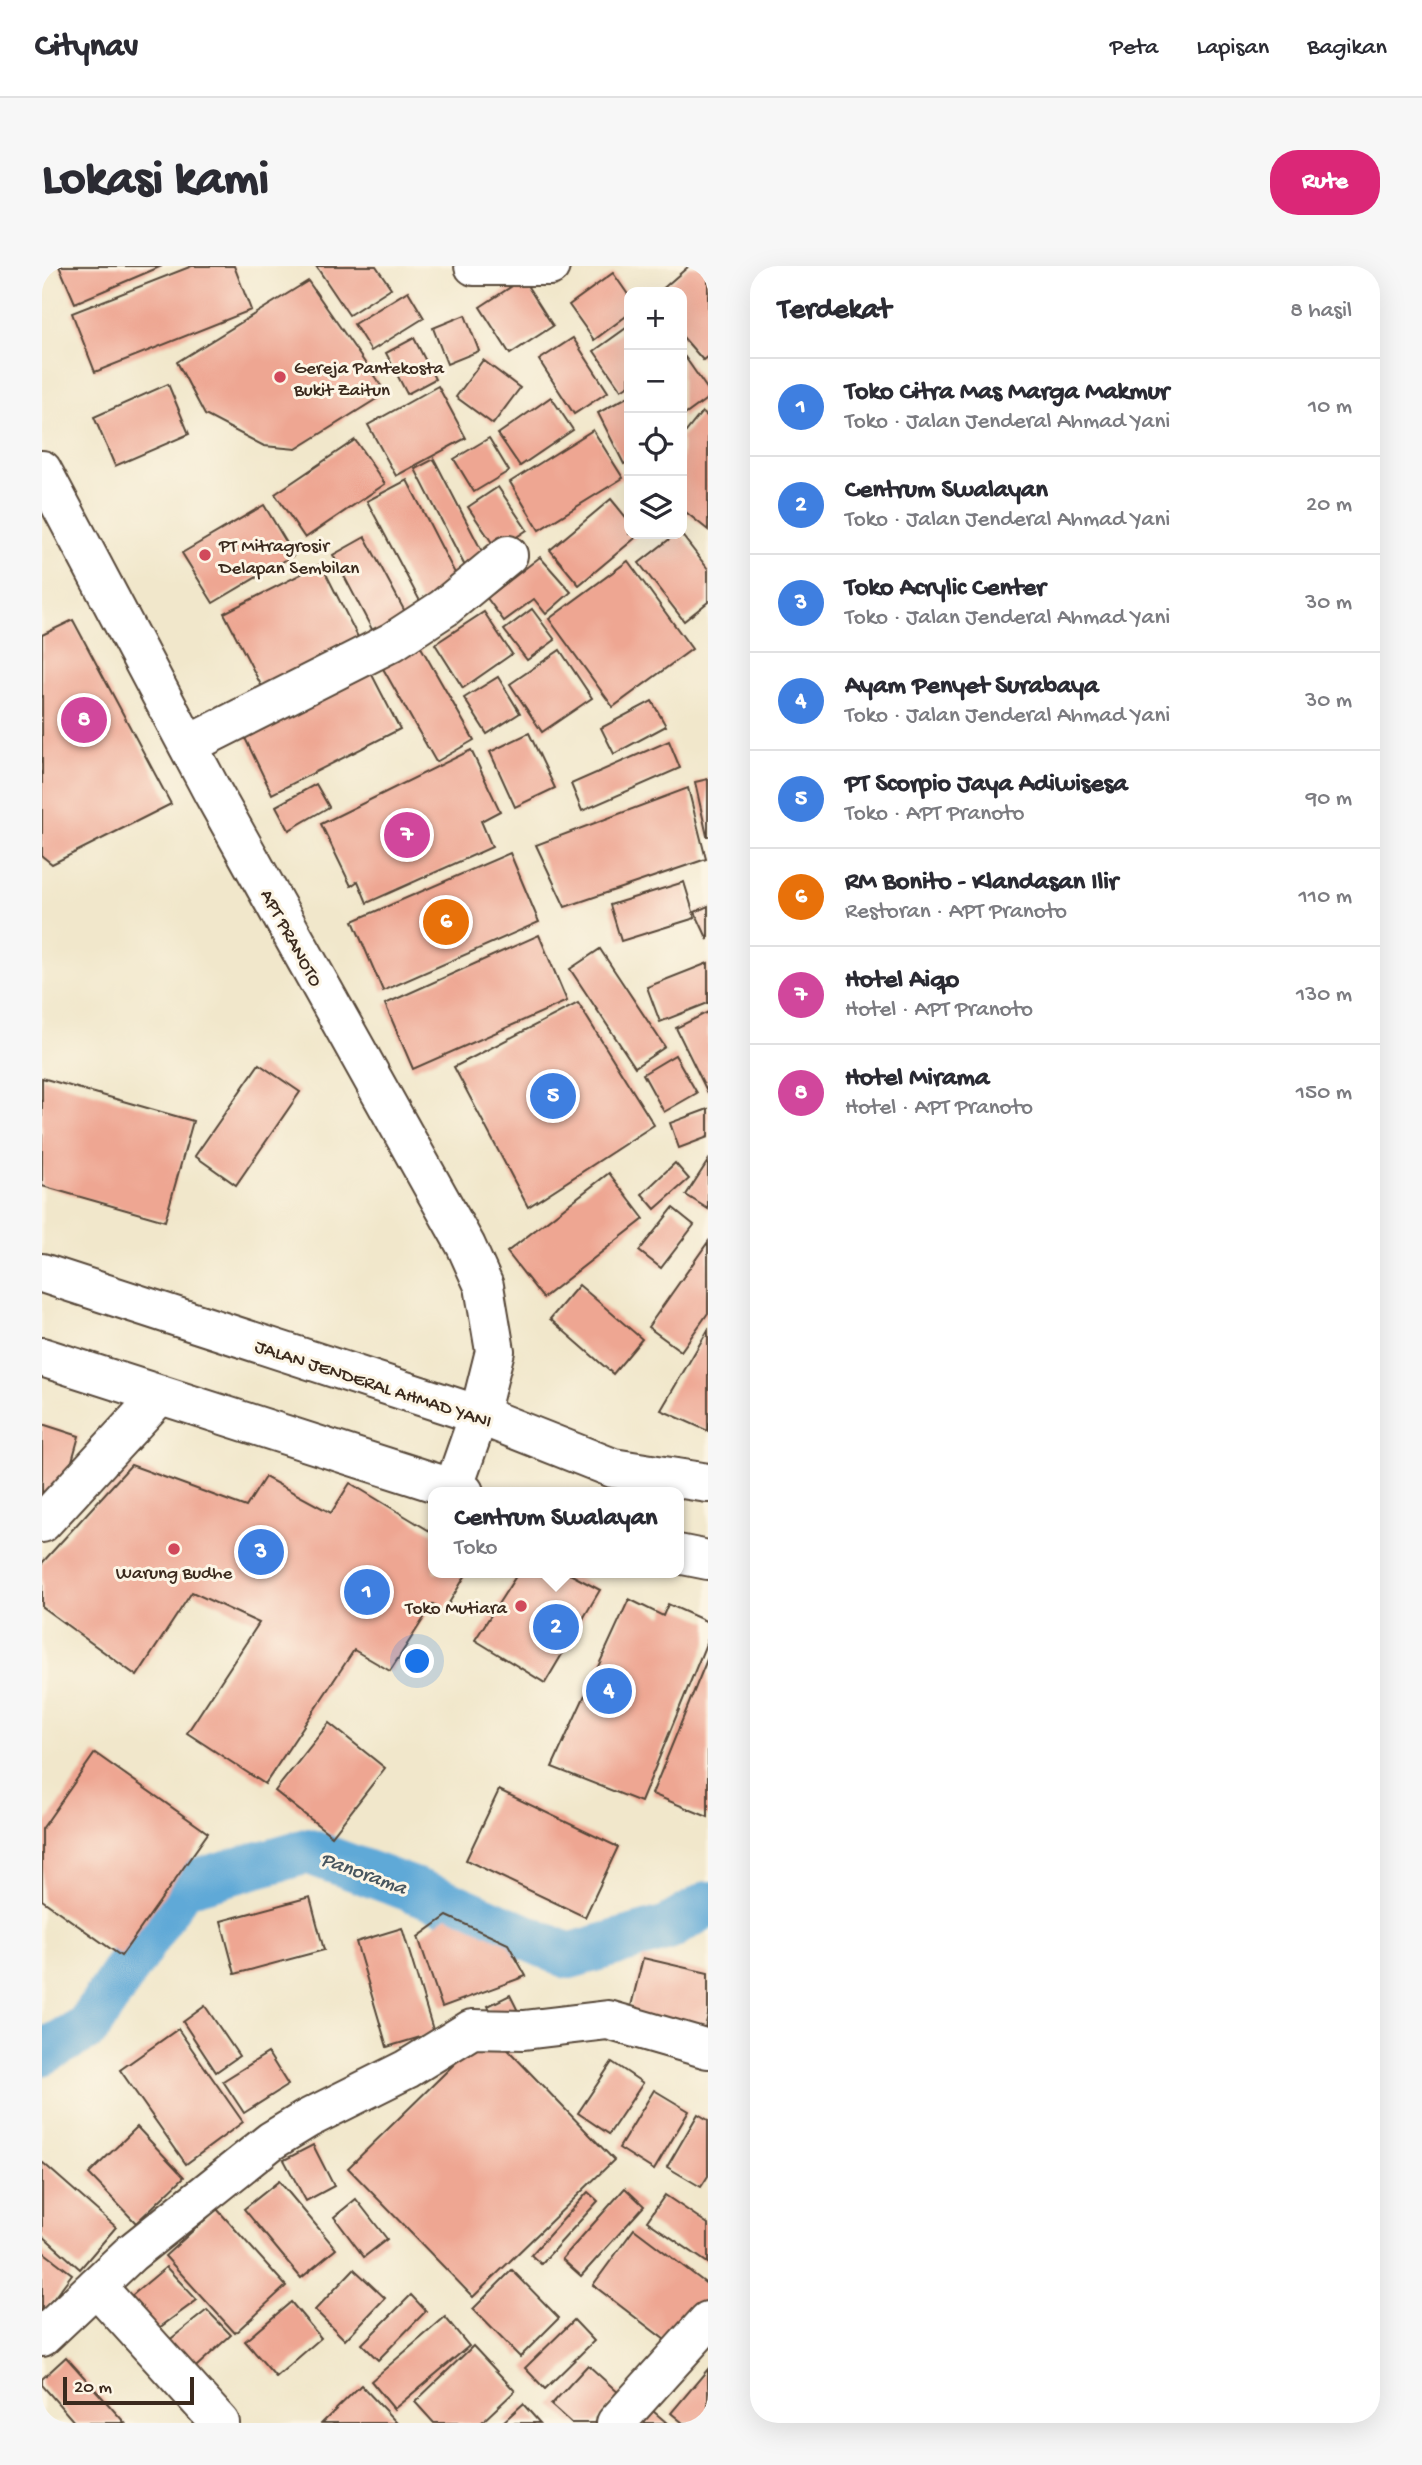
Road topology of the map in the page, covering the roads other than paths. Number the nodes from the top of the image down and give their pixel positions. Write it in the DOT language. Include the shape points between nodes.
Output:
graph roads {
  1 [pos="474,266"];
  2 [pos="550,266"];
  3 [pos="42,470"];
  4 [pos="54,520"];
  5 [pos="508,555"];
  6 [pos="188,745"];
  7 [pos="42,1273"];
  8 [pos="42,1357"];
  9 [pos="160,1395"];
  10 [pos="479,1415"];
  11 [pos="708,1483"];
  12 [pos="450,1487"];
  13 [pos="460,1487"];
  14 [pos="42,1523"];
  15 [pos="684,1555"];
  16 [pos="708,1560"];
  17 [pos="708,2049"];
  18 [pos="96,2286"];
  19 [pos="708,2321"];
  20 [pos="42,2337"];
  21 [pos="220,2423"];
  22 [pos="616,2423"];
  1 -- 2 [label="street"];
  3 -- 4 [label="street, APT PRANOTO"];
  4 -- 6 [label="street, APT PRANOTO"];
  5 -- 6 [label="street" via="444,608 392,642"];
  6 -- 10 [label="street, APT PRANOTO" via="484,1286 495,1351"];
  7 -- 10 [label="street, JALAN JENDERAL AHMAD YANI"];
  8 -- 9 [label="street"];
  9 -- 12 [label="street"];
  9 -- 14 [label="street"];
  10 -- 11 [label="street, JALAN JENDERAL AHMAD YANI" via="613,1468"];
  10 -- 13 [label="street, APT PRANOTO"];
  15 -- 16 [label="street"];
  17 -- 18 [label="street" via="608,2020 524,2030 472,2029 271,2141"];
  18 -- 20 [label="street"];
  18 -- 21 [label="street"];
  19 -- 22 [label="street"];
}
